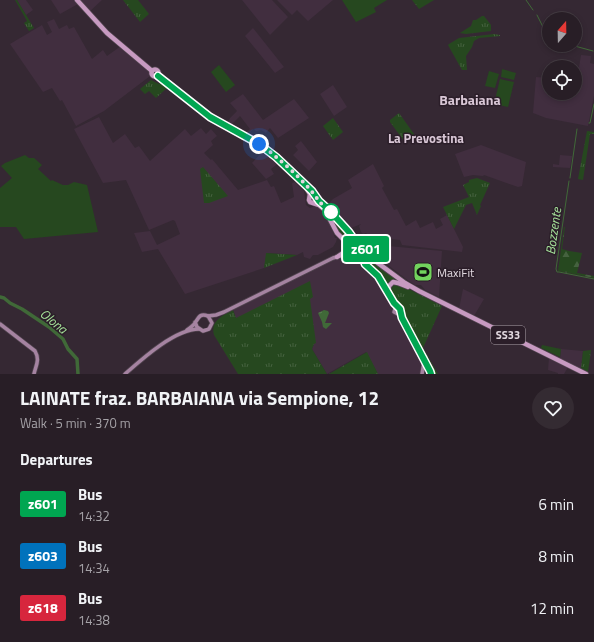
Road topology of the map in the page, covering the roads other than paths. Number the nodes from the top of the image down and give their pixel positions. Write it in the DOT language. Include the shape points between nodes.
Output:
graph roads {
  1 [pos="78,2"];
  2 [pos="314,197"];
  3 [pos="314,204"];
  4 [pos="338,234"];
  5 [pos="362,247"];
  6 [pos="352,254"];
  7 [pos="337,257"];
  8 [pos="364,258"];
  9 [pos="419,291"];
  10 [pos="388,293"];
  11 [pos="394,303"];
  12 [pos="399,311"];
  13 [pos="224,312"];
  14 [pos="208,316"];
  15 [pos="196,322"];
  16 [pos="0,324"];
  17 [pos="212,324"];
  18 [pos="199,329"];
  19 [pos="185,332"];
  20 [pos="426,369"];
  21 [pos="34,374"];
  22 [pos="125,374"];
  23 [pos="422,374"];
  24 [pos="430,374"];
  25 [pos="586,374"];
  1 -- 2 [label="main road" via="107,33 152,71 158,71 158,76 210,117 266,148"];
  2 -- 3 [label="main road"];
  2 -- 3 [label="main road" via="309,201"];
  2 -- 5 [label="main road"];
  3 -- 4 [label="main road" via="325,210"];
  4 -- 6 [label="main road" via="348,244"];
  4 -- 7 [label="main road" via="347,249"];
  5 -- 6 [label="main road" via="355,248"];
  5 -- 8 [label="main road" via="366,250"];
  6 -- 7 [label="main road"];
  6 -- 8 [label="main road" via="355,260"];
  7 -- 13 [label="main road"];
  8 -- 9 [label="main road, SS33" via="372,258"];
  8 -- 10 [label="main road" via="366,266 377,274"];
  9 -- 10 [label="main road" via="394,282 389,285"];
  9 -- 25 [label="main road, SS33"];
  10 -- 11 [label="main road"];
  11 -- 12 [label="main road"];
  11 -- 12 [label="main road" via="394,309 397,307"];
  12 -- 20 [label="main road" via="424,359"];
  13 -- 14 [label="main road"];
  13 -- 17 [label="main road"];
  14 -- 15 [label="main road" via="203,314"];
  14 -- 17 [label="main road"];
  15 -- 18 [label="main road"];
  15 -- 19 [label="main road"];
  16 -- 21 [label="main road" via="35,351 38,361"];
  17 -- 18 [label="main road" via="209,329"];
  18 -- 19 [label="main road"];
  19 -- 22 [label="main road" via="153,351"];
  20 -- 23 [label="main road"];
  20 -- 24 [label="main road"];
}
